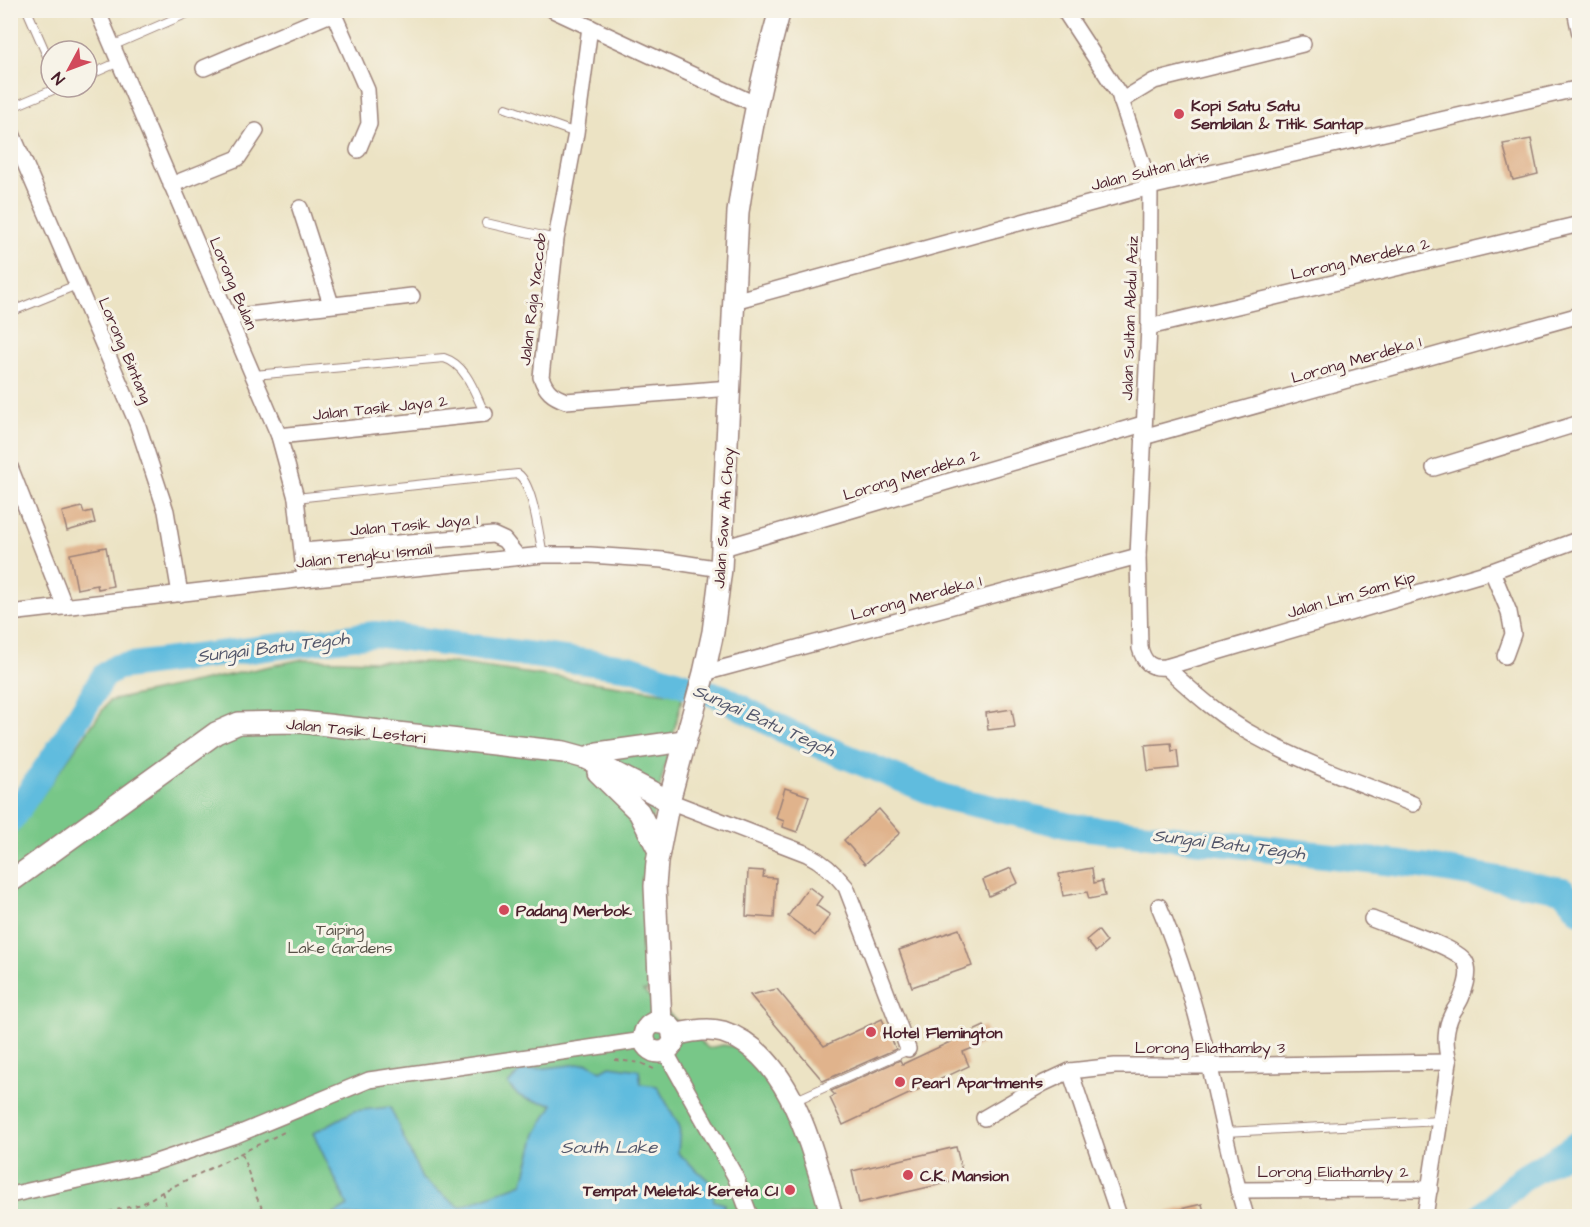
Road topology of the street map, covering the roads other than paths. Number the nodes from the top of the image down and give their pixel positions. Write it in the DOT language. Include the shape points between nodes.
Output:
graph roads {
  1 [pos="27,10"];
  2 [pos="97,10"];
  3 [pos="195,10"];
  4 [pos="553,10"];
  5 [pos="780,10"];
  6 [pos="1064,10"];
  7 [pos="1575,10"];
  8 [pos="332,12"];
  9 [pos="590,27"];
  10 [pos="1580,34"];
  11 [pos="39,39"];
  12 [pos="1303,44"];
  13 [pos="112,46"];
  14 [pos="119,62"];
  15 [pos="204,68"];
  16 [pos="99,71"];
  17 [pos="1580,88"];
  18 [pos="39,96"];
  19 [pos="1121,101"];
  20 [pos="757,105"];
  21 [pos="10,108"];
  22 [pos="507,108"];
  23 [pos="10,129"];
  24 [pos="256,131"];
  25 [pos="576,133"];
  26 [pos="358,150"];
  27 [pos="171,185"];
  28 [pos="1150,187"];
  29 [pos="300,208"];
  30 [pos="486,223"];
  31 [pos="1580,224"];
  32 [pos="556,239"];
  33 [pos="79,285"];
  34 [pos="10,294"];
  35 [pos="412,296"];
  36 [pos="734,301"];
  37 [pos="331,304"];
  38 [pos="14,311"];
  39 [pos="1580,315"];
  40 [pos="229,317"];
  41 [pos="1149,327"];
  42 [pos="254,375"];
  43 [pos="730,388"];
  44 [pos="485,414"];
  45 [pos="1580,423"];
  46 [pos="1143,431"];
  47 [pos="279,436"];
  48 [pos="10,467"];
  49 [pos="1434,468"];
  50 [pos="296,498"];
  51 [pos="1580,539"];
  52 [pos="303,551"];
  53 [pos="543,555"];
  54 [pos="1138,556"];
  55 [pos="518,557"];
  56 [pos="722,559"];
  57 [pos="1492,572"];
  58 [pos="305,579"];
  59 [pos="180,594"];
  60 [pos="65,607"];
  61 [pos="10,613"];
  62 [pos="1505,656"];
  63 [pos="1166,667"];
  64 [pos="700,685"];
  65 [pos="684,741"];
  66 [pos="585,758"];
  67 [pos="669,801"];
  68 [pos="1413,804"];
  69 [pos="659,851"];
  70 [pos="10,882"];
  71 [pos="1159,906"];
  72 [pos="1372,920"];
  73 [pos="666,1036"];
  74 [pos="644,1040"];
  75 [pos="908,1049"];
  76 [pos="1449,1062"];
  77 [pos="1210,1066"];
  78 [pos="1070,1071"];
  79 [pos="794,1101"];
  80 [pos="984,1118"];
  81 [pos="1440,1121"];
  82 [pos="1225,1132"];
  83 [pos="1430,1189"];
  84 [pos="1238,1190"];
  85 [pos="10,1195"];
  86 [pos="750,1216"];
  87 [pos="832,1216"];
  88 [pos="1119,1216"];
  89 [pos="1246,1216"];
  90 [pos="1425,1216"];
  1 -- 11 [label="lane"];
  2 -- 13 [label="street, Lorong Bulan"];
  3 -- 13 [label="lane"];
  4 -- 9 [label="street"];
  5 -- 20 [label="street, Jalan Saw Ah Choy"];
  6 -- 19 [label="street, Jalan Sultan Abdul Aziz"];
  7 -- 10 [label="street"];
  8 -- 15 [label="street"];
  8 -- 26 [label="street" via="367,90 369,123"];
  9 -- 20 [label="street"];
  9 -- 25 [label="street, Jalan Raja Yaccob"];
  12 -- 19 [label="street" via="1154,81"];
  13 -- 14 [label="street, Lorong Bulan"];
  14 -- 16 [label="lane"];
  14 -- 27 [label="street, Lorong Bulan"];
  17 -- 28 [label="street, Jalan Sultan Idris"];
  18 -- 21 [label="lane"];
  19 -- 28 [label="street, Jalan Sultan Abdul Aziz"];
  20 -- 36 [label="street, Jalan Saw Ah Choy" via="738,212"];
  22 -- 25 [label="lane"];
  23 -- 33 [label="street, Lorong Bintang"];
  24 -- 27 [label="street" via="238,158"];
  25 -- 32 [label="street, Jalan Raja Yaccob"];
  27 -- 40 [label="street, Lorong Bulan"];
  28 -- 36 [label="street, Jalan Sultan Idris"];
  28 -- 41 [label="street, Jalan Sultan Abdul Aziz"];
  29 -- 37 [label="street"];
  30 -- 32 [label="lane"];
  31 -- 41 [label="street, Lorong Merdeka 2"];
  32 -- 43 [label="street, Jalan Raja Yaccob" via="541,377 545,389 566,401"];
  33 -- 38 [label="lane"];
  33 -- 59 [label="street, Lorong Bintang" via="137,423 166,511"];
  34 -- 38 [label="lane"];
  35 -- 37 [label="street"];
  36 -- 43 [label="street, Jalan Saw Ah Choy"];
  37 -- 40 [label="street"];
  39 -- 46 [label="street, Lorong Merdeka 1"];
  40 -- 42 [label="street, Lorong Bulan"];
  41 -- 46 [label="street, Jalan Sultan Abdul Aziz"];
  42 -- 44 [label="lane" via="444,358 464,372"];
  42 -- 47 [label="street, Lorong Bulan"];
  43 -- 56 [label="street, Jalan Saw Ah Choy"];
  44 -- 47 [label="street, Jalan Tasik Jaya 2"];
  45 -- 49 [label="street"];
  46 -- 54 [label="street, Jalan Sultan Abdul Aziz"];
  46 -- 56 [label="street, Lorong Merdeka 2"];
  47 -- 50 [label="street, Lorong Bulan"];
  48 -- 60 [label="street"];
  50 -- 52 [label="street, Lorong Bulan"];
  50 -- 53 [label="lane" via="518,474 527,487"];
  51 -- 57 [label="street, Jalan Lim Sam Kip"];
  52 -- 55 [label="street, Jalan Tasik Jaya 1" via="493,535 504,540"];
  52 -- 58 [label="street, Lorong Bulan"];
  53 -- 55 [label="street, Jalan Tengku Ismail"];
  53 -- 56 [label="street, Jalan Tengku Ismail"];
  54 -- 63 [label="street, Jalan Sultan Abdul Aziz" via="1140,648 1149,666"];
  54 -- 64 [label="street, Lorong Merdeka 1"];
  55 -- 58 [label="street, Jalan Tengku Ismail"];
  56 -- 64 [label="street, Jalan Saw Ah Choy"];
  57 -- 62 [label="street" via="1509,612 1513,634"];
  57 -- 63 [label="street, Jalan Lim Sam Kip"];
  58 -- 59 [label="street, Jalan Tengku Ismail"];
  59 -- 60 [label="street, Jalan Tengku Ismail"];
  60 -- 61 [label="street, Jalan Tengku Ismail"];
  63 -- 68 [label="street" via="1201,700 1255,736 1302,760"];
  64 -- 65 [label="street, Jalan Saw Ah Choy"];
  65 -- 66 [label="street"];
  65 -- 67 [label="street, Jalan Saw Ah Choy"];
  66 -- 67 [label="street, Jalan Tasik Lestari"];
  66 -- 69 [label="street" via="639,812"];
  66 -- 70 [label="street, Jalan Tasik Lestari" via="564,752 301,722 239,723 216,733"];
  67 -- 69 [label="street, Jalan Saw Ah Choy"];
  67 -- 75 [label="street" via="807,854 834,871 846,887"];
  69 -- 73 [label="street, Jalan Saw Ah Choy" via="655,886"];
  71 -- 77 [label="street" via="1180,962"];
  72 -- 76 [label="street" via="1450,949 1466,962 1466,985 1446,1027"];
  73 -- 74 [label="street" via="652,1024 645,1031"];
  73 -- 79 [label="street" via="704,1030 723,1032 744,1042 764,1060"];
  73 -- 86 [label="street" via="735,1176"];
  74 -- 85 [label="street" via="369,1080 236,1135 150,1164"];
  75 -- 79 [label="lane"];
  76 -- 77 [label="street, Lorong Eliathamby 3"];
  76 -- 81 [label="street"];
  77 -- 78 [label="street, Lorong Eliathamby 3" via="1115,1066"];
  77 -- 82 [label="street"];
  78 -- 80 [label="street, Lorong Eliathamby 3"];
  78 -- 88 [label="street"];
  79 -- 87 [label="street"];
  81 -- 82 [label="lane"];
  81 -- 83 [label="street"];
  82 -- 84 [label="street"];
  83 -- 84 [label="street, Lorong Eliathamby 2"];
  83 -- 90 [label="street"];
  84 -- 89 [label="street"];
}
